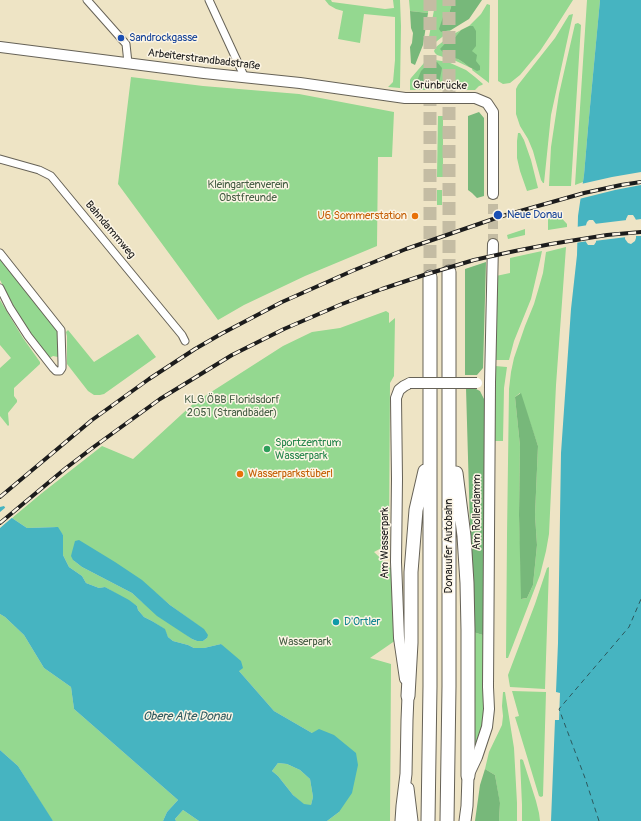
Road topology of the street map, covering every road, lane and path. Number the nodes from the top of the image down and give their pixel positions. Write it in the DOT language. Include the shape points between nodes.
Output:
graph roads {
  1 [pos="87,0"];
  2 [pos="209,0"];
  3 [pos="0,47"];
  4 [pos="128,63"];
  5 [pos="245,78"];
  6 [pos="405,98"];
  7 [pos="0,159"];
  8 [pos="493,194"];
  9 [pos="493,244"];
  10 [pos="0,253"];
  11 [pos="449,272"];
  12 [pos="430,277"];
  13 [pos="0,288"];
  14 [pos="185,341"];
  15 [pos="490,383"];
  16 [pos="449,423"];
  17 [pos="430,445"];
  18 [pos="408,696"];
  19 [pos="406,774"];
  20 [pos="468,776"];
  21 [pos="401,821"];
  22 [pos="412,821"];
  23 [pos="428,821"];
  24 [pos="447,821"];
  25 [pos="465,821"];
  1 -- 4 [label="street" via="126,44"];
  2 -- 5 [label="street"];
  3 -- 4 [label="street, Arbeiterstrandbadstraße"];
  4 -- 5 [label="street, Arbeiterstrandbadstraße"];
  5 -- 6 [label="street, Arbeiterstrandbadstraße"];
  6 -- 8 [label="street, Grünbrücke" via="475,98 487,103 493,112"];
  7 -- 14 [label="street, Bahndammweg" via="51,176"];
  9 -- 15 [label="street, Am Rollerdamm"];
  10 -- 13 [label="street" via="61,330 60,371 53,368 28,336"];
  11 -- 16 [label="highway, Donauufer Autobahn"];
  12 -- 17 [label="highway, Donauufer Autobahn"];
  15 -- 18 [label="street, Am Wasserpark, bridge" via="410,383 399,390 396,398 396,562 399,638"];
  15 -- 20 [label="street, Am Rollerdamm" via="489,709 485,735"];
  16 -- 20 [label="highway" via="467,575"];
  16 -- 24 [label="highway, Donauufer Autobahn"];
  17 -- 18 [label="highway" via="416,510 411,572"];
  17 -- 23 [label="highway, Donauufer Autobahn"];
  18 -- 19 [label="main road"];
  19 -- 21 [label="main road"];
  19 -- 22 [label="main road"];
  20 -- 25 [label="main road"];
}
